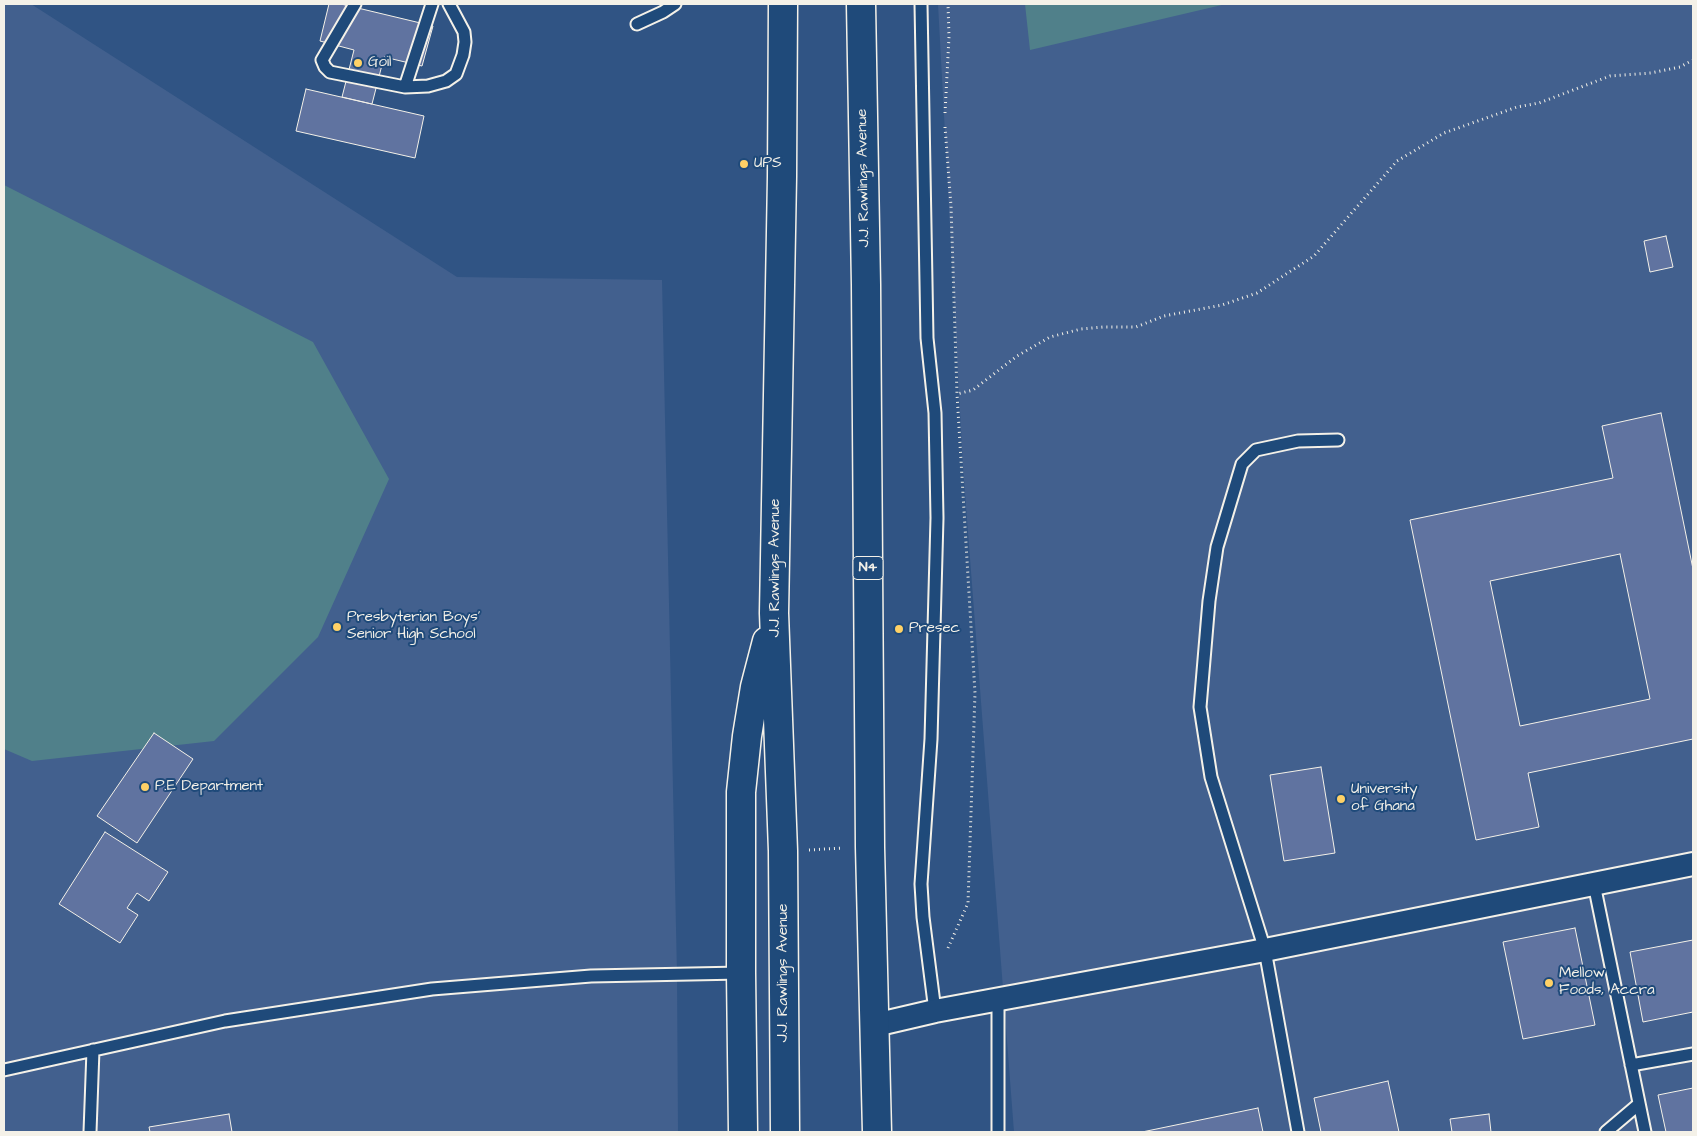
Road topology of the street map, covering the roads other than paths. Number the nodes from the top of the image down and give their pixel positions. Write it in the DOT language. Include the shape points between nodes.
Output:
graph roads {
  1 [pos="355,4"];
  2 [pos="432,4"];
  3 [pos="449,4"];
  4 [pos="675,4"];
  5 [pos="783,4"];
  6 [pos="861,4"];
  7 [pos="921,4"];
  8 [pos="637,24"];
  9 [pos="405,87"];
  10 [pos="1338,440"];
  11 [pos="774,613"];
  12 [pos="1693,864"];
  13 [pos="1594,884"];
  14 [pos="1265,950"];
  15 [pos="741,973"];
  16 [pos="998,999"];
  17 [pos="935,1011"];
  18 [pos="875,1024"];
  19 [pos="93,1050"];
  20 [pos="1693,1054"];
  21 [pos="1631,1066"];
  22 [pos="4,1070"];
  23 [pos="1639,1104"];
  24 [pos="90,1132"];
  25 [pos="743,1132"];
  26 [pos="785,1132"];
  27 [pos="877,1132"];
  28 [pos="998,1132"];
  29 [pos="1298,1132"];
  30 [pos="1606,1132"];
  31 [pos="1645,1132"];
  1 -- 9 [label="lane" via="322,60 325,67 330,72"];
  2 -- 9 [label="lane"];
  3 -- 9 [label="lane" via="464,32 463,55 456,74 437,84"];
  4 -- 8 [label="lane"];
  5 -- 11 [label="highway, J.J. Rawlings Avenue"];
  6 -- 18 [label="highway, J.J. Rawlings Avenue / N4" via="870,847"];
  7 -- 17 [label="lane" via="927,338 935,413 937,518 931,739 921,884"];
  10 -- 14 [label="lane" via="1298,441 1256,450 1242,464 1217,546 1209,601 1200,707 1211,777"];
  11 -- 15 [label="highway" via="755,687 741,792"];
  11 -- 26 [label="highway, J.J. Rawlings Avenue" via="783,851"];
  12 -- 13 [label="street"];
  13 -- 14 [label="street"];
  13 -- 21 [label="lane"];
  14 -- 16 [label="street"];
  14 -- 29 [label="lane"];
  15 -- 19 [label="lane" via="591,976 432,988 225,1021"];
  15 -- 25 [label="highway"];
  16 -- 17 [label="street"];
  16 -- 28 [label="lane"];
  17 -- 18 [label="street"];
  18 -- 27 [label="highway, J.J. Rawlings Avenue / N4"];
  19 -- 22 [label="lane"];
  19 -- 24 [label="lane"];
  20 -- 21 [label="lane"];
  21 -- 23 [label="lane"];
  23 -- 30 [label="lane"];
  23 -- 31 [label="lane"];
}
